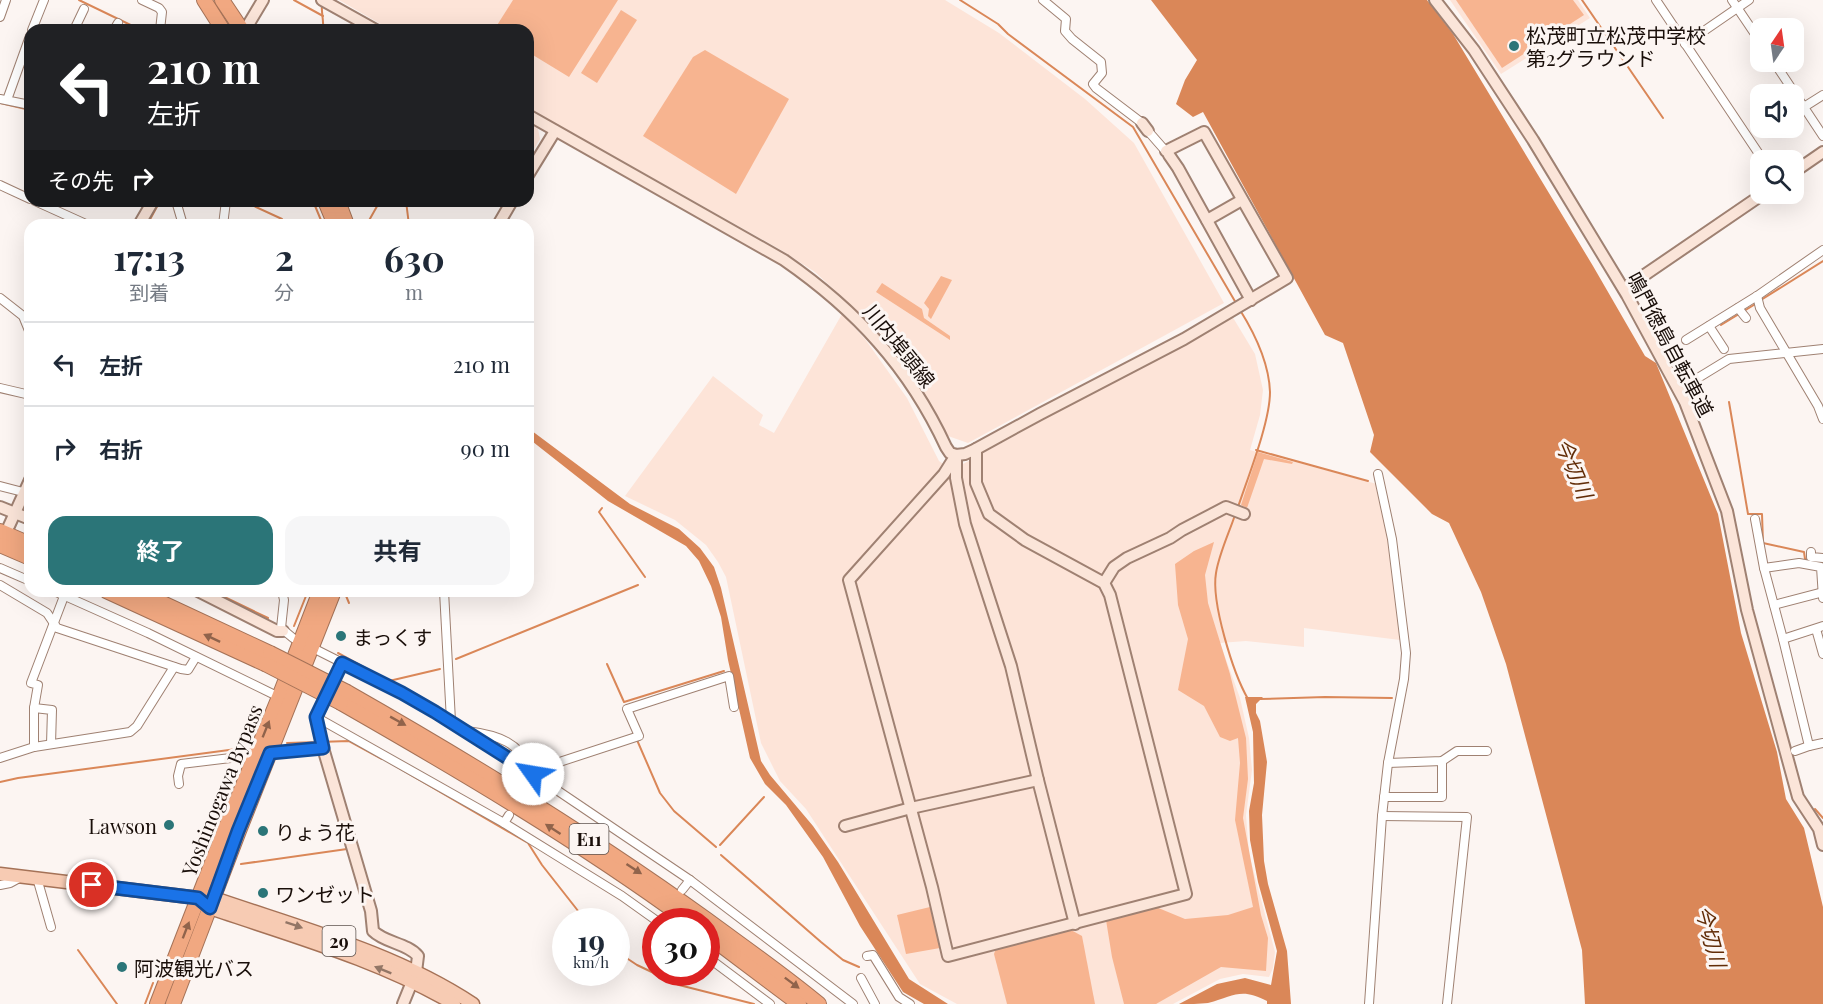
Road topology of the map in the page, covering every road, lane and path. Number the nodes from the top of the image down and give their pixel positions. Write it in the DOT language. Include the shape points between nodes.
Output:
graph roads {
  1 [pos="6,0"];
  2 [pos="44,0"];
  3 [pos="142,0"];
  4 [pos="204,0"];
  5 [pos="222,0"];
  6 [pos="263,0"];
  7 [pos="1043,0"];
  8 [pos="1435,0"];
  9 [pos="1656,0"];
  10 [pos="1732,0"];
  11 [pos="1749,0"];
  12 [pos="326,2"];
  13 [pos="1737,8"];
  14 [pos="84,9"];
  15 [pos="0,17"];
  16 [pos="34,24"];
  17 [pos="77,24"];
  18 [pos="161,24"];
  19 [pos="219,24"];
  20 [pos="239,24"];
  21 [pos="247,24"];
  22 [pos="365,24"];
  23 [pos="1750,27"];
  24 [pos="1685,44"];
  25 [pos="24,51"];
  26 [pos="1823,95"];
  27 [pos="4,99"];
  28 [pos="24,104"];
  29 [pos="1804,107"];
  30 [pos="534,119"];
  31 [pos="555,130"];
  32 [pos="1823,135"];
  33 [pos="1756,150"];
  34 [pos="1823,152"];
  35 [pos="1167,153"];
  36 [pos="534,164"];
  37 [pos="1804,165"];
  38 [pos="0,185"];
  39 [pos="24,196"];
  40 [pos="1242,200"];
  41 [pos="1750,203"];
  42 [pos="48,207"];
  43 [pos="75,219"];
  44 [pos="1207,220"];
  45 [pos="1823,250"];
  46 [pos="1624,289"];
  47 [pos="1757,296"];
  48 [pos="0,298"];
  49 [pos="1251,300"];
  50 [pos="1738,308"];
  51 [pos="24,318"];
  52 [pos="1746,318"];
  53 [pos="1709,326"];
  54 [pos="1686,340"];
  55 [pos="1823,348"];
  56 [pos="1724,349"];
  57 [pos="1787,352"];
  58 [pos="1674,381"];
  59 [pos="0,388"];
  60 [pos="24,394"];
  61 [pos="1823,419"];
  62 [pos="976,449"];
  63 [pos="956,455"];
  64 [pos="1378,474"];
  65 [pos="0,486"];
  66 [pos="23,492"];
  67 [pos="0,507"];
  68 [pos="14,512"];
  69 [pos="1244,514"];
  70 [pos="24,516"];
  71 [pos="1755,519"];
  72 [pos="4,528"];
  73 [pos="24,540"];
  74 [pos="0,545"];
  75 [pos="1811,552"];
  76 [pos="24,555"];
  77 [pos="1823,558"];
  78 [pos="0,568"];
  79 [pos="1764,568"];
  80 [pos="24,578"];
  81 [pos="1104,583"];
  82 [pos="0,585"];
  83 [pos="1823,592"];
  84 [pos="64,597"];
  85 [pos="73,597"];
  86 [pos="121,597"];
  87 [pos="149,597"];
  88 [pos="210,597"];
  89 [pos="283,597"];
  90 [pos="318,597"];
  91 [pos="331,597"];
  92 [pos="444,597"];
  93 [pos="1823,598"];
  94 [pos="1774,605"];
  95 [pos="54,623"];
  96 [pos="1819,628"];
  97 [pos="283,632"];
  98 [pos="1783,639"];
  99 [pos="306,646"];
  100 [pos="1823,654"];
  101 [pos="196,657"];
  102 [pos="268,658"];
  103 [pos="342,663"];
  104 [pos="174,667"];
  105 [pos="279,698"];
  106 [pos="344,698"];
  107 [pos="734,707"];
  108 [pos="34,708"];
  109 [pos="316,717"];
  110 [pos="451,721"];
  111 [pos="462,730"];
  112 [pos="322,743"];
  113 [pos="1823,743"];
  114 [pos="51,744"];
  115 [pos="1809,746"];
  116 [pos="34,747"];
  117 [pos="1487,751"];
  118 [pos="1795,751"];
  119 [pos="270,753"];
  120 [pos="0,758"];
  121 [pos="254,759"];
  122 [pos="1442,761"];
  123 [pos="1388,763"];
  124 [pos="533,773"];
  125 [pos="1038,780"];
  126 [pos="179,784"];
  127 [pos="528,784"];
  128 [pos="1384,797"];
  129 [pos="911,808"];
  130 [pos="509,815"];
  131 [pos="1382,816"];
  132 [pos="504,823"];
  133 [pos="845,826"];
  134 [pos="1823,844"];
  135 [pos="0,874"];
  136 [pos="22,876"];
  137 [pos="37,879"];
  138 [pos="690,880"];
  139 [pos="0,885"];
  140 [pos="682,890"];
  141 [pos="198,898"];
  142 [pos="212,903"];
  143 [pos="670,908"];
  144 [pos="642,911"];
  145 [pos="1075,924"];
  146 [pos="51,927"];
  147 [pos="720,945"];
  148 [pos="867,956"];
  149 [pos="720,966"];
  150 [pos="414,977"];
  151 [pos="861,978"];
  152 [pos="157,1004"];
  153 [pos="173,1004"];
  154 [pos="403,1004"];
  155 [pos="454,1004"];
  156 [pos="473,1004"];
  157 [pos="770,1004"];
  158 [pos="799,1004"];
  159 [pos="819,1004"];
  160 [pos="853,1004"];
  161 [pos="874,1004"];
  162 [pos="910,1004"];
  163 [pos="1369,1004"];
  164 [pos="1447,1004"];
  1 -- 15 [label="street"];
  2 -- 16 [label="street"];
  3 -- 18 [label="street" via="159,8"];
  4 -- 19 [label="highway"];
  5 -- 20 [label="highway"];
  6 -- 21 [label="street"];
  7 -- 35 [label="street" via="1066,19 1065,31 1072,39 1101,62 1102,73 1093,84 1096,88 1145,127"];
  8 -- 46 [label="street, 鳴門徳島自転車道" via="1474,50 1533,140"];
  9 -- 24 [label="street"];
  10 -- 13 [label="street"];
  11 -- 13 [label="street"];
  12 -- 22 [label="street"];
  13 -- 23 [label="street"];
  13 -- 24 [label="street"];
  14 -- 17 [label="street"];
  24 -- 33 [label="street"];
  25 -- 27 [label="street"];
  26 -- 29 [label="street"];
  27 -- 28 [label="street"];
  29 -- 32 [label="street"];
  30 -- 31 [label="street, 川内埠頭線"];
  31 -- 36 [label="street"];
  31 -- 63 [label="street, 川内埠頭線" via="784,260 814,281 870,332 892,358 915,389 946,447"];
  34 -- 37 [label="street"];
  35 -- 40 [label="street" via="1204,132"];
  35 -- 44 [label="street"];
  38 -- 39 [label="street"];
  40 -- 44 [label="street"];
  40 -- 49 [label="street" via="1287,278"];
  41 -- 46 [label="street"];
  42 -- 43 [label="street"];
  44 -- 49 [label="street"];
  45 -- 47 [label="street"];
  46 -- 58 [label="street, 鳴門徳島自転車道"];
  47 -- 50 [label="street"];
  47 -- 57 [label="street" via="1760,308"];
  48 -- 51 [label="street"];
  49 -- 62 [label="street"];
  50 -- 52 [label="street"];
  50 -- 53 [label="street"];
  53 -- 54 [label="street"];
  53 -- 56 [label="street"];
  55 -- 57 [label="street"];
  57 -- 58 [label="street" via="1730,359 1688,384"];
  57 -- 61 [label="street"];
  58 -- 134 [label="street, 鳴門徳島自転車道" via="1727,511 1747,610 1798,797 1819,829"];
  59 -- 60 [label="street"];
  62 -- 63 [label="street"];
  62 -- 81 [label="street" via="976,483 989,514 1025,540"];
  63 -- 125 [label="street" via="965,524 1011,666"];
  63 -- 129 [label="street" via="944,474 849,580"];
  64 -- 123 [label="street" via="1392,539 1406,653"];
  65 -- 66 [label="street"];
  66 -- 68 [label="street"];
  67 -- 68 [label="street"];
  68 -- 70 [label="street"];
  68 -- 72 [label="street"];
  69 -- 81 [label="street" via="1226,507 1127,558 1114,567"];
  71 -- 79 [label="street"];
  72 -- 73 [label="highway"];
  74 -- 76 [label="highway"];
  75 -- 77 [label="street" via="1811,557"];
  78 -- 80 [label="street"];
  79 -- 83 [label="street" via="1799,563 1821,567"];
  79 -- 94 [label="street"];
  81 -- 145 [label="street" via="1186,894"];
  82 -- 95 [label="street" via="47,613"];
  83 -- 93 [label="street"];
  83 -- 94 [label="street"];
  84 -- 95 [label="street"];
  85 -- 101 [label="street"];
  102 -- 86 [label="highway, E11, one-way"];
  87 -- 102 [label="highway, E11"];
  88 -- 97 [label="street"];
  89 -- 97 [label="street"];
  90 -- 99 [label="highway, Yoshinogawa Bypass"];
  91 -- 99 [label="highway, Yoshinogawa Bypass"];
  92 -- 110 [label="street"];
  94 -- 98 [label="street"];
  95 -- 104 [label="street" via="57,628"];
  95 -- 108 [label="street" via="31,683 38,685"];
  96 -- 98 [label="street"];
  96 -- 100 [label="street"];
  97 -- 99 [label="street"];
  98 -- 115 [label="street"];
  99 -- 103 [label="street"];
  99 -- 105 [label="highway, Yoshinogawa Bypass"];
  99 -- 119 [label="highway, Yoshinogawa Bypass"];
  101 -- 104 [label="street" via="188,670"];
  101 -- 105 [label="street"];
  102 -- 106 [label="highway, E11, bridge"];
  103 -- 109 [label="street"];
  103 -- 110 [label="street"];
  104 -- 114 [label="street" via="130,732"];
  121 -- 105 [label="highway, Yoshinogawa Bypass, one-way"];
  143 -- 106 [label="highway, E11, one-way"];
  106 -- 159 [label="highway, E11, one-way" via="456,754 551,814 652,880"];
  107 -- 124 [label="street" via="729,676 627,709 639,736"];
  108 -- 114 [label="street" via="51,710"];
  108 -- 116 [label="street"];
  109 -- 112 [label="street"];
  109 -- 132 [label="street"];
  110 -- 111 [label="street"];
  111 -- 124 [label="street"];
  111 -- 124 [label="street" via="500,737 525,757"];
  112 -- 119 [label="street"];
  112 -- 150 [label="street" via="371,911 373,931 417,954"];
  113 -- 115 [label="street"];
  114 -- 116 [label="street"];
  115 -- 118 [label="street"];
  116 -- 120 [label="street"];
  117 -- 122 [label="street" via="1457,751"];
  119 -- 142 [label="highway, Yoshinogawa Bypass"];
  121 -- 126 [label="street" via="239,757 181,764"];
  121 -- 141 [label="highway, Yoshinogawa Bypass"];
  122 -- 123 [label="street"];
  122 -- 128 [label="street" via="1442,797"];
  123 -- 128 [label="street"];
  124 -- 127 [label="street"];
  124 -- 138 [label="street"];
  125 -- 129 [label="street"];
  125 -- 145 [label="street"];
  128 -- 131 [label="street"];
  129 -- 133 [label="street"];
  129 -- 145 [label="street" via="948,956"];
  130 -- 132 [label="street"];
  131 -- 163 [label="street"];
  131 -- 164 [label="street" via="1467,817"];
  132 -- 144 [label="street"];
  135 -- 136 [label="main road, 29"];
  136 -- 137 [label="main road, 29"];
  136 -- 139 [label="street"];
  137 -- 141 [label="main road, 29"];
  137 -- 146 [label="street"];
  138 -- 140 [label="street"];
  138 -- 160 [label="street"];
  141 -- 142 [label="main road, 29"];
  152 -- 141 [label="highway, Yoshinogawa Bypass, one-way"];
  142 -- 150 [label="main road, 29" via="346,943"];
  142 -- 153 [label="highway, Yoshinogawa Bypass"];
  147 -- 158 [label="highway"];
  148 -- 162 [label="street" via="873,955 899,997"];
  149 -- 157 [label="street"];
  150 -- 154 [label="street"];
  150 -- 155 [label="main road, 29"];
  150 -- 156 [label="main road, 29"];
  151 -- 161 [label="street"];
}
